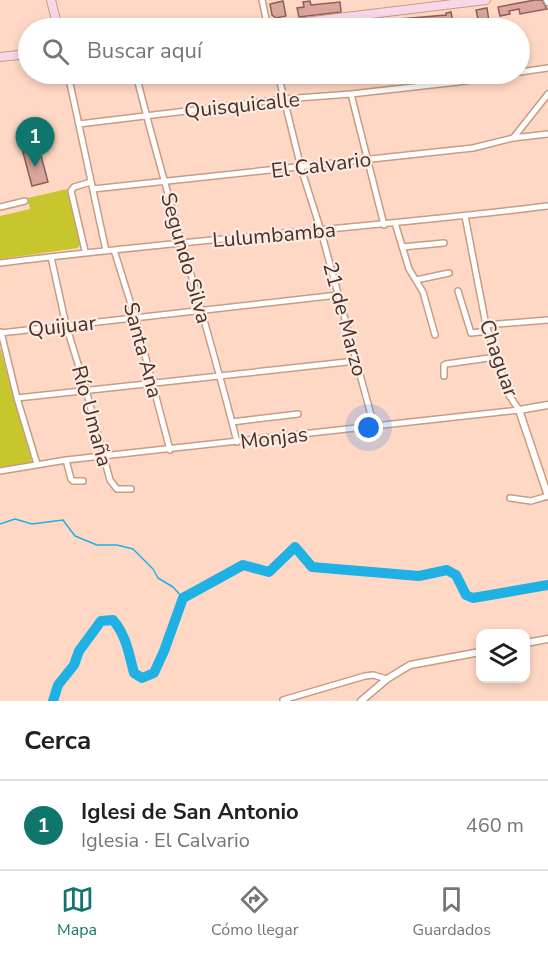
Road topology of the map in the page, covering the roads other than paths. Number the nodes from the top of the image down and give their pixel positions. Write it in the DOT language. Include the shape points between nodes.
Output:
graph roads {
  1 [pos="51,0"];
  2 [pos="262,0"];
  3 [pos="486,0"];
  4 [pos="56,18"];
  5 [pos="266,18"];
  6 [pos="346,18"];
  7 [pos="18,55"];
  8 [pos="0,57"];
  9 [pos="548,68"];
  10 [pos="530,70"];
  11 [pos="70,84"];
  12 [pos="138,84"];
  13 [pos="280,84"];
  14 [pos="440,84"];
  15 [pos="351,94"];
  16 [pos="548,94"];
  17 [pos="284,99"];
  18 [pos="146,116"];
  19 [pos="79,124"];
  20 [pos="548,134"];
  21 [pos="513,138"];
  22 [pos="369,159"];
  23 [pos="301,168"];
  24 [pos="164,181"];
  25 [pos="91,182"];
  26 [pos="93,189"];
  27 [pos="25,201"];
  28 [pos="548,206"];
  29 [pos="0,207"];
  30 [pos="465,216"];
  31 [pos="395,224"];
  32 [pos="384,225"];
  33 [pos="321,231"];
  34 [pos="444,243"];
  35 [pos="182,244"];
  36 [pos="402,247"];
  37 [pos="114,250"];
  38 [pos="85,251"];
  39 [pos="106,251"];
  40 [pos="51,256"];
  41 [pos="0,263"];
  42 [pos="448,273"];
  43 [pos="416,280"];
  44 [pos="458,291"];
  45 [pos="338,296"];
  46 [pos="202,311"];
  47 [pos="135,317"];
  48 [pos="548,320"];
  49 [pos="66,325"];
  50 [pos="487,328"];
  51 [pos="0,332"];
  52 [pos="435,335"];
  53 [pos="496,357"];
  54 [pos="357,361"];
  55 [pos="220,375"];
  56 [pos="444,376"];
  57 [pos="152,383"];
  58 [pos="86,390"];
  59 [pos="17,398"];
  60 [pos="548,405"];
  61 [pos="519,410"];
  62 [pos="298,414"];
  63 [pos="232,422"];
  64 [pos="374,426"];
  65 [pos="237,442"];
  66 [pos="170,450"];
  67 [pos="104,457"];
  68 [pos="66,460"];
  69 [pos="37,464"];
  70 [pos="0,471"];
  71 [pos="83,480"];
  72 [pos="546,486"];
  73 [pos="131,489"];
  74 [pos="548,496"];
  75 [pos="510,498"];
  76 [pos="548,639"];
  77 [pos="530,642"];
  78 [pos="476,653"];
  79 [pos="387,679"];
  80 [pos="283,700"];
  81 [pos="361,701"];
  1 -- 4 [label="main road"];
  2 -- 5 [label="street"];
  3 -- 6 [label="main road"];
  7 -- 8 [label="main road"];
  9 -- 10 [label="street"];
  11 -- 19 [label="street"];
  12 -- 18 [label="street, Segundo Silva"];
  13 -- 17 [label="street, 21 de Marzo"];
  14 -- 15 [label="street, Quisquicalle"];
  15 -- 17 [label="street, Quisquicalle"];
  15 -- 22 [label="street"];
  16 -- 21 [label="street"];
  17 -- 18 [label="street, Quisquicalle"];
  17 -- 23 [label="street, 21 de Marzo"];
  18 -- 19 [label="street, Quisquicalle"];
  18 -- 24 [label="street, Segundo Silva"];
  19 -- 25 [label="street"];
  20 -- 21 [label="street, El Calvario"];
  21 -- 22 [label="street, El Calvario" via="473,148"];
  22 -- 23 [label="street, El Calvario"];
  22 -- 32 [label="street"];
  23 -- 24 [label="street, El Calvario"];
  23 -- 33 [label="street, 21 de Marzo"];
  24 -- 26 [label="street, El Calvario"];
  24 -- 35 [label="street, Segundo Silva"];
  25 -- 26 [label="street"];
  25 -- 38 [label="street" via="72,189"];
  26 -- 39 [label="street"];
  27 -- 29 [label="street"];
  28 -- 30 [label="street, Lulumbamba"];
  30 -- 31 [label="street, Lulumbamba"];
  30 -- 50 [label="street, Chaguar"];
  31 -- 32 [label="street, Lulumbamba"];
  31 -- 36 [label="street"];
  32 -- 33 [label="street, Lulumbamba"];
  33 -- 35 [label="street, Lulumbamba"];
  33 -- 45 [label="street, 21 de Marzo"];
  34 -- 36 [label="street"];
  35 -- 37 [label="street, Lulumbamba"];
  35 -- 46 [label="street, Segundo Silva"];
  36 -- 43 [label="street" via="408,269"];
  37 -- 39 [label="street, Lulumbamba"];
  37 -- 47 [label="street, Santa Ana"];
  38 -- 39 [label="street, Lulumbamba"];
  38 -- 40 [label="street, Lulumbamba"];
  40 -- 41 [label="street, Lulumbamba"];
  40 -- 49 [label="street, Río Umaña"];
  42 -- 43 [label="street"];
  43 -- 52 [label="street"];
  44 -- 50 [label="street" via="471,333"];
  45 -- 46 [label="street, Quijuar"];
  45 -- 54 [label="street, 21 de Marzo"];
  46 -- 47 [label="street, Quijuar"];
  46 -- 55 [label="street, Segundo Silva"];
  47 -- 49 [label="street, Quijuar"];
  47 -- 57 [label="street, Santa Ana"];
  48 -- 50 [label="street"];
  49 -- 51 [label="street, Quijuar"];
  49 -- 58 [label="street, Río Umaña"];
  50 -- 53 [label="street, Chaguar"];
  51 -- 59 [label="street"];
  53 -- 56 [label="street" via="446,363"];
  53 -- 61 [label="street, Chaguar" via="509,395"];
  54 -- 55 [label="street"];
  54 -- 64 [label="street, 21 de Marzo"];
  55 -- 57 [label="street"];
  55 -- 63 [label="street, Segundo Silva"];
  57 -- 58 [label="street"];
  57 -- 66 [label="street, Santa Ana"];
  58 -- 59 [label="street"];
  58 -- 67 [label="street, Río Umaña"];
  59 -- 69 [label="street"];
  60 -- 61 [label="street, Monjas"];
  61 -- 64 [label="street, Monjas"];
  61 -- 72 [label="street, Chaguar"];
  62 -- 63 [label="street"];
  63 -- 65 [label="street, Segundo Silva"];
  64 -- 65 [label="street, Monjas"];
  65 -- 66 [label="street, Monjas"];
  66 -- 67 [label="street, Monjas"];
  67 -- 68 [label="street, Monjas"];
  67 -- 73 [label="street, Río Umaña" via="113,485 121,490"];
  68 -- 69 [label="street, Monjas"];
  68 -- 71 [label="street" via="71,479"];
  69 -- 70 [label="street, Monjas"];
  72 -- 74 [label="street, Chaguar"];
  74 -- 75 [label="street" via="531,501"];
  76 -- 77 [label="street"];
  78 -- 79 [label="street" via="410,665"];
  79 -- 80 [label="street" via="364,676"];
  79 -- 81 [label="street"];
}
